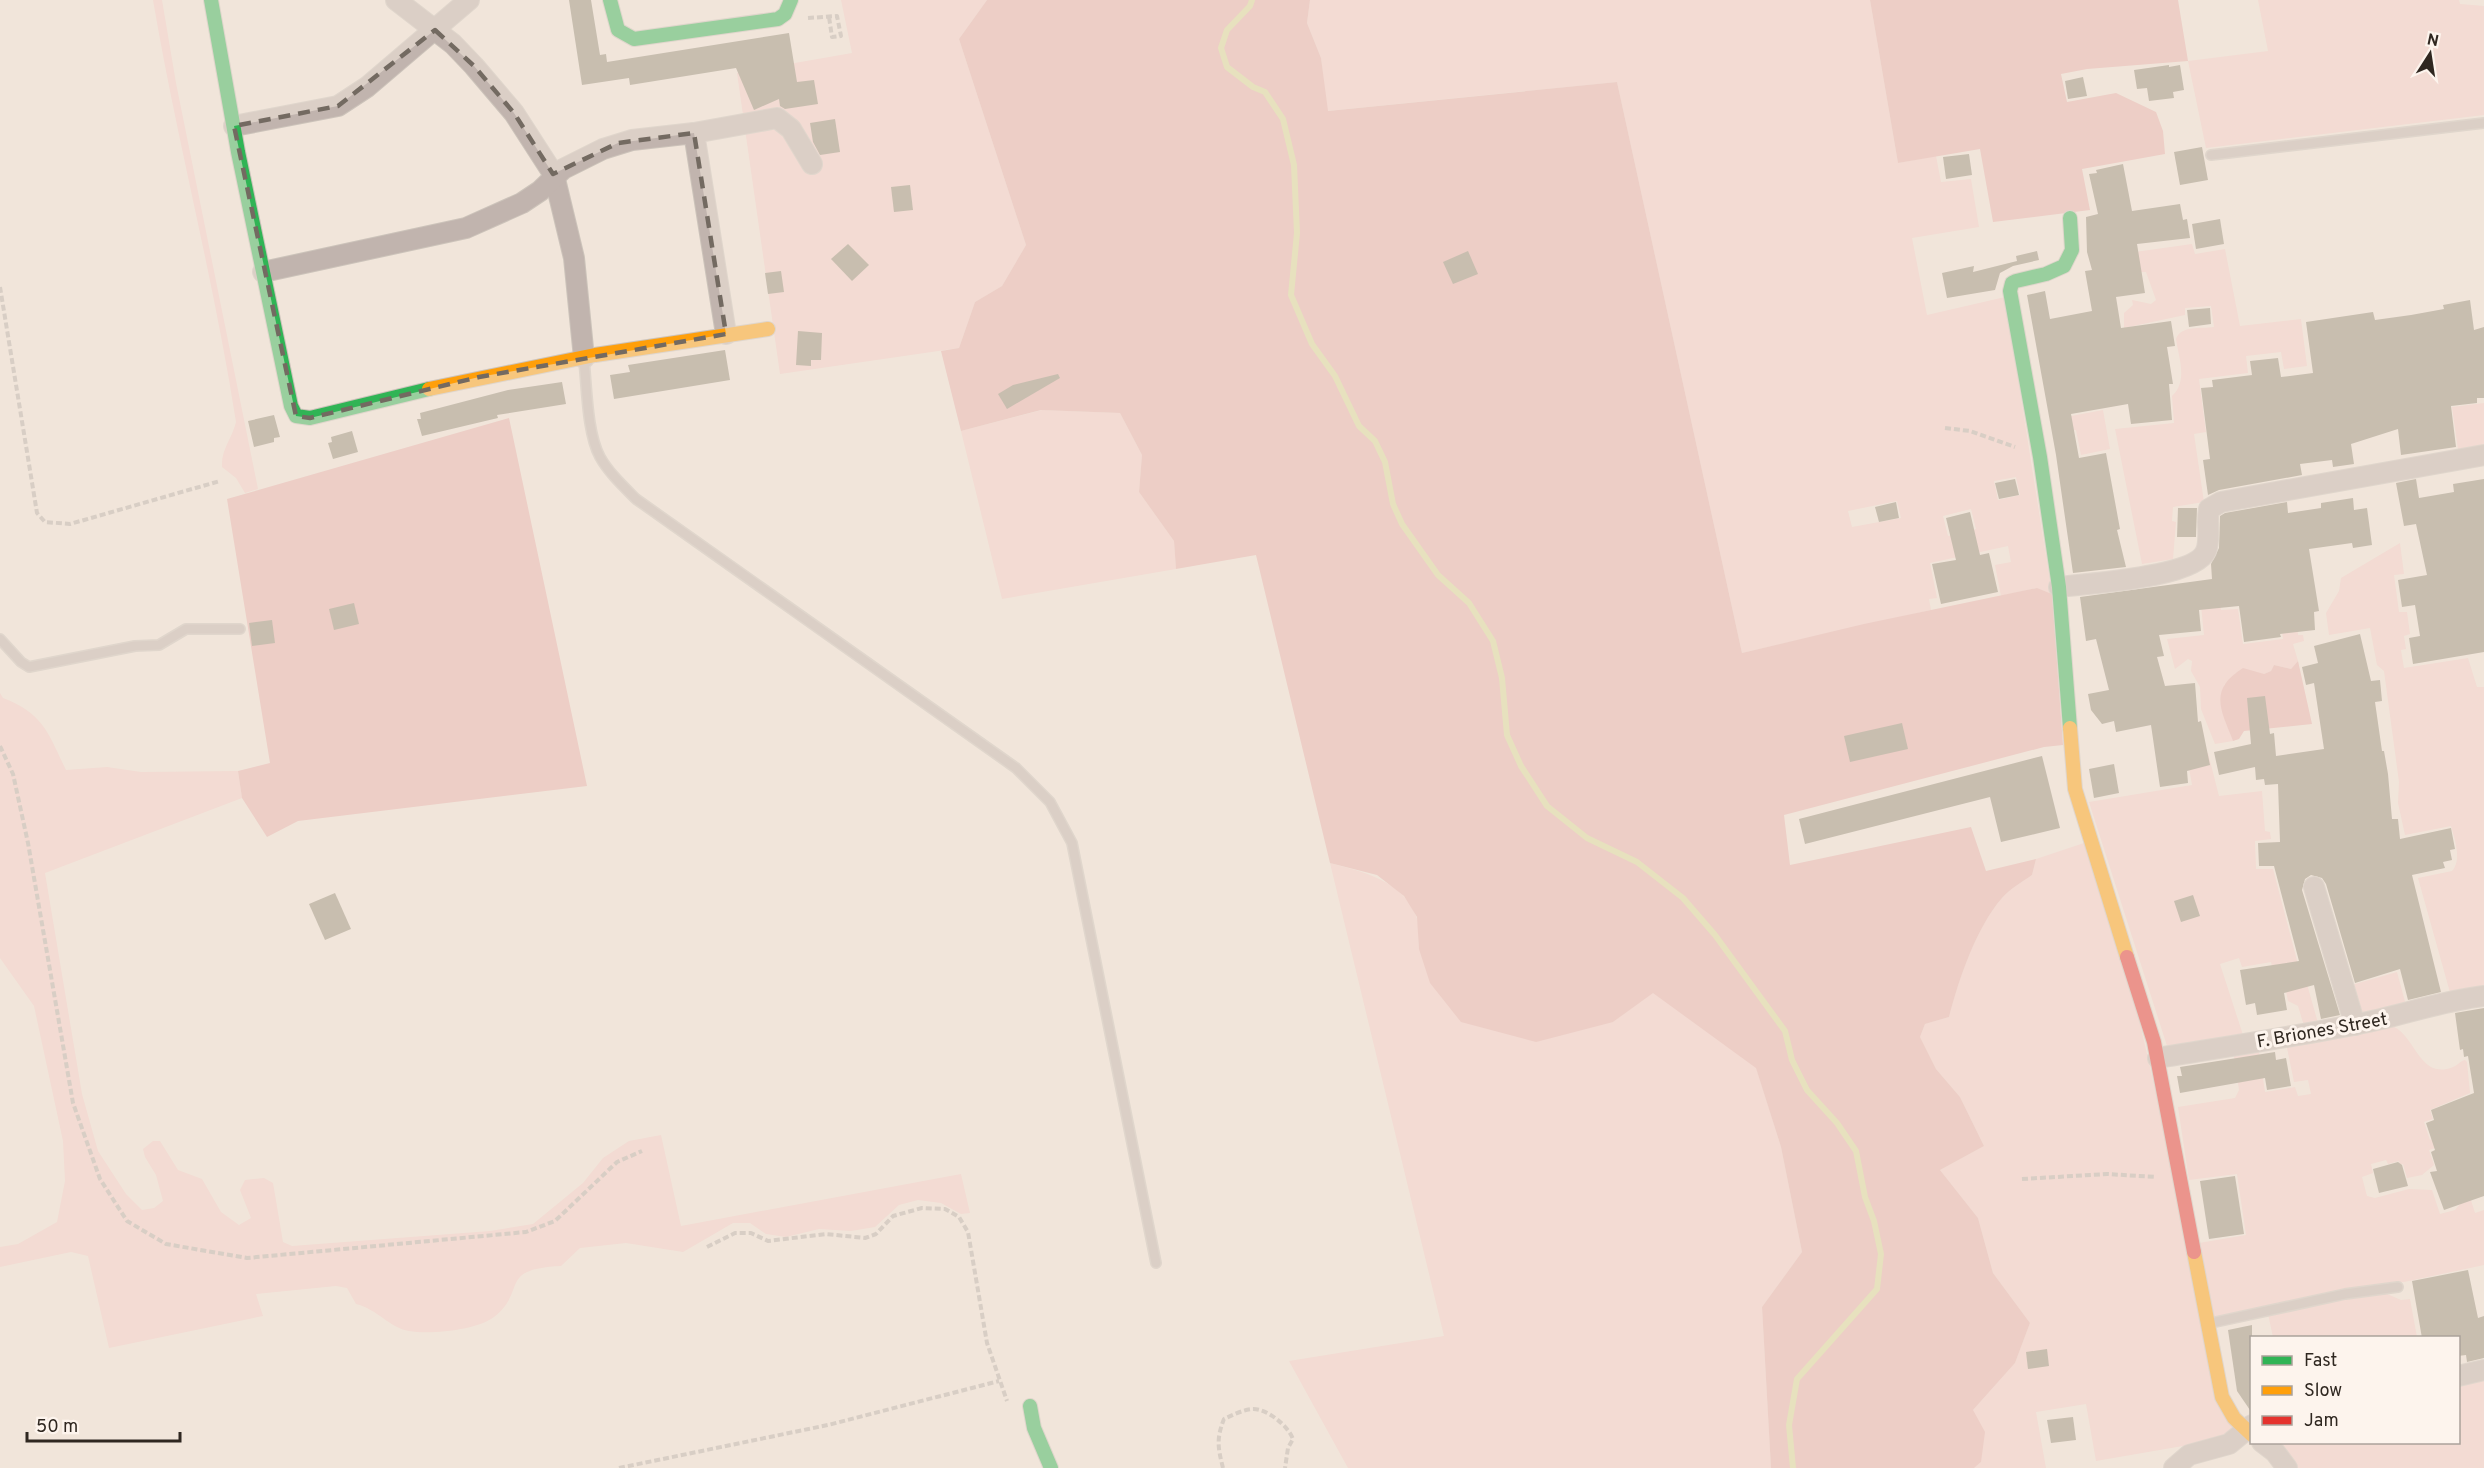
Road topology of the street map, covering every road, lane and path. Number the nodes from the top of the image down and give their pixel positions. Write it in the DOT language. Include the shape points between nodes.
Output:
graph roads {
  1 [pos="211,0"];
  2 [pos="396,0"];
  3 [pos="469,0"];
  4 [pos="610,0"];
  5 [pos="790,0"];
  6 [pos="802,15"];
  7 [pos="829,17"];
  8 [pos="435,30"];
  9 [pos="2484,123"];
  10 [pos="234,126"];
  11 [pos="694,133"];
  12 [pos="2211,155"];
  13 [pos="812,164"];
  14 [pos="554,175"];
  15 [pos="2070,218"];
  16 [pos="263,272"];
  17 [pos="0,287"];
  18 [pos="768,329"];
  19 [pos="726,334"];
  20 [pos="584,358"];
  21 [pos="1945,428"];
  22 [pos="2484,455"];
  23 [pos="2040,457"];
  24 [pos="220,481"];
  25 [pos="2059,587"];
  26 [pos="240,629"];
  27 [pos="0,639"];
  28 [pos="0,746"];
  29 [pos="2314,887"];
  30 [pos="2484,996"];
  31 [pos="2355,1025"];
  32 [pos="2158,1058"];
  33 [pos="642,1151"];
  34 [pos="2182,1178"];
  35 [pos="2022,1179"];
  36 [pos="708,1247"];
  37 [pos="1156,1263"];
  38 [pos="2398,1287"];
  39 [pos="2209,1324"];
  40 [pos="2484,1370"];
  41 [pos="2460,1376"];
  42 [pos="999,1381"];
  43 [pos="1030,1406"];
  44 [pos="1010,1409"];
  45 [pos="2250,1431"];
  46 [pos="2250,1434"];
  47 [pos="2266,1444"];
  48 [pos="619,1468"];
  49 [pos="1051,1468"];
  50 [pos="1223,1468"];
  51 [pos="1285,1468"];
  52 [pos="2174,1468"];
  53 [pos="2287,1468"];
  1 -- 10 [label="street"];
  2 -- 8 [label="street"];
  3 -- 8 [label="street"];
  4 -- 5 [label="street" via="617,32 634,39 778,19 786,14"];
  6 -- 7 [label="path"];
  7 -- 7 [label="path" via="834,39 841,38 837,16"];
  8 -- 10 [label="street" via="338,106"];
  8 -- 14 [label="street" via="474,66 507,105"];
  9 -- 12 [label="lane"];
  10 -- 16 [label="street"];
  11 -- 13 [label="street" via="777,118 791,129"];
  11 -- 14 [label="street" via="618,143"];
  11 -- 19 [label="street"];
  14 -- 16 [label="street" via="522,203 465,228"];
  14 -- 20 [label="street" via="574,258"];
  15 -- 23 [label="street" via="2073,247 2067,264 2057,271 2016,281 2010,291"];
  16 -- 20 [label="street" via="291,406 296,416 303,419 438,386"];
  17 -- 24 [label="path" via="37,513 45,522 70,524"];
  18 -- 19 [label="street"];
  19 -- 20 [label="street"];
  20 -- 37 [label="lane" via="599,455 636,499 1016,768 1050,802 1072,843"];
  21 -- 23 [label="path" via="1970,431"];
  22 -- 25 [label="street" via="2221,502 2209,509 2205,552 2194,563 2170,572"];
  23 -- 25 [label="street"];
  25 -- 32 [label="street" via="2075,789"];
  26 -- 27 [label="lane" via="186,629 159,645 135,646 29,667"];
  28 -- 33 [label="path" via="13,774 28,843 73,1102 100,1179 127,1221 166,1244 247,1258 526,1232 555,1221 617,1162"];
  29 -- 31 [label="street"];
  30 -- 31 [label="street, F. Briones Street"];
  31 -- 32 [label="street, F. Briones Street"];
  32 -- 34 [label="street"];
  34 -- 35 [label="path" via="2107,1174"];
  34 -- 39 [label="street"];
  36 -- 42 [label="path" via="735,1233 751,1233 768,1241 826,1234 865,1238 904,1211 945,1209 959,1218 968,1232 987,1343"];
  38 -- 39 [label="lane" via="2345,1294"];
  39 -- 45 [label="street" via="2222,1397 2234,1418"];
  40 -- 41 [label="street"];
  42 -- 44 [label="path"];
  42 -- 48 [label="path" via="828,1425"];
  43 -- 49 [label="street" via="1034,1428"];
  46 -- 52 [label="street" via="2189,1455"];
  47 -- 53 [label="street"];
  50 -- 51 [label="path" via="1216,1447 1224,1419 1255,1409 1290,1430 1293,1439"];
}
